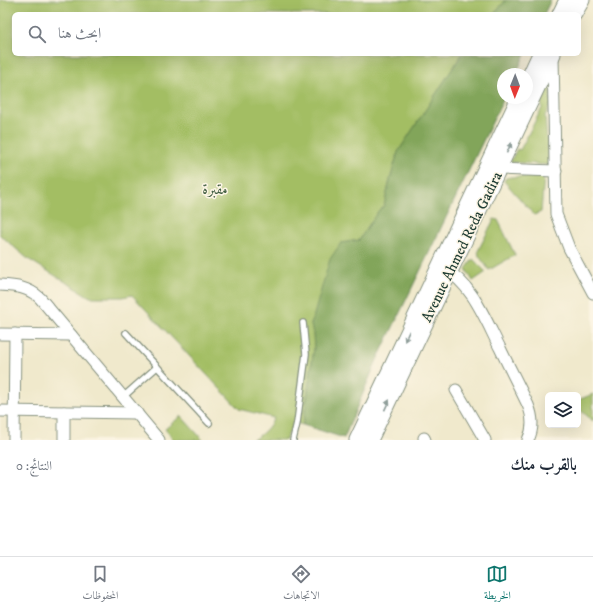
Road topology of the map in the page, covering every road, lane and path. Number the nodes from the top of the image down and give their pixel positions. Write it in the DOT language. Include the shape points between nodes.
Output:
graph roads {
  1 [pos="567,0"];
  2 [pos="582,0"];
  3 [pos="561,12"];
  4 [pos="575,12"];
  5 [pos="547,56"];
  6 [pos="548,56"];
  7 [pos="549,56"];
  8 [pos="533,74"];
  9 [pos="516,104"];
  10 [pos="499,169"];
  11 [pos="556,171"];
  12 [pos="445,269"];
  13 [pos="0,286"];
  14 [pos="593,293"];
  15 [pos="303,323"];
  16 [pos="126,333"];
  17 [pos="0,334"];
  18 [pos="15,334"];
  19 [pos="71,335"];
  20 [pos="157,367"];
  21 [pos="456,390"];
  22 [pos="123,397"];
  23 [pos="0,411"];
  24 [pos="14,411"];
  25 [pos="64,412"];
  26 [pos="137,413"];
  27 [pos="209,423"];
  28 [pos="14,440"];
  29 [pos="64,440"];
  30 [pos="159,440"];
  31 [pos="293,440"];
  32 [pos="358,440"];
  33 [pos="370,440"];
  34 [pos="485,440"];
  35 [pos="528,440"];
  1 -- 3 [label="main road"];
  2 -- 4 [label="main road"];
  5 -- 8 [label="main road"];
  10 -- 6 [label="main road, Avenue Ahmed Reda Gadira, one-way"];
  7 -- 11 [label="street"];
  9 -- 12 [label="main road, Avenue Ahmed Reda Gadira"];
  10 -- 11 [label="street"];
  10 -- 12 [label="main road, Avenue Ahmed Reda Gadira"];
  11 -- 14 [label="street" via="556,214 569,248"];
  12 -- 32 [label="main road, Avenue Ahmed Reda Gadira, one-way"];
  33 -- 12 [label="main road, Avenue Ahmed Reda Gadira, one-way"];
  12 -- 35 [label="street" via="465,287 479,306 528,405 532,421"];
  13 -- 19 [label="street" via="26,288 36,294"];
  15 -- 31 [label="lane" via="306,354"];
  16 -- 20 [label="lane"];
  17 -- 18 [label="street"];
  18 -- 19 [label="street"];
  18 -- 24 [label="street"];
  19 -- 22 [label="street"];
  20 -- 22 [label="lane"];
  20 -- 27 [label="lane"];
  21 -- 34 [label="street"];
  22 -- 26 [label="street"];
  23 -- 24 [label="street"];
  24 -- 25 [label="street"];
  24 -- 28 [label="street"];
  25 -- 26 [label="street"];
  25 -- 29 [label="street"];
  26 -- 30 [label="street"];
}
